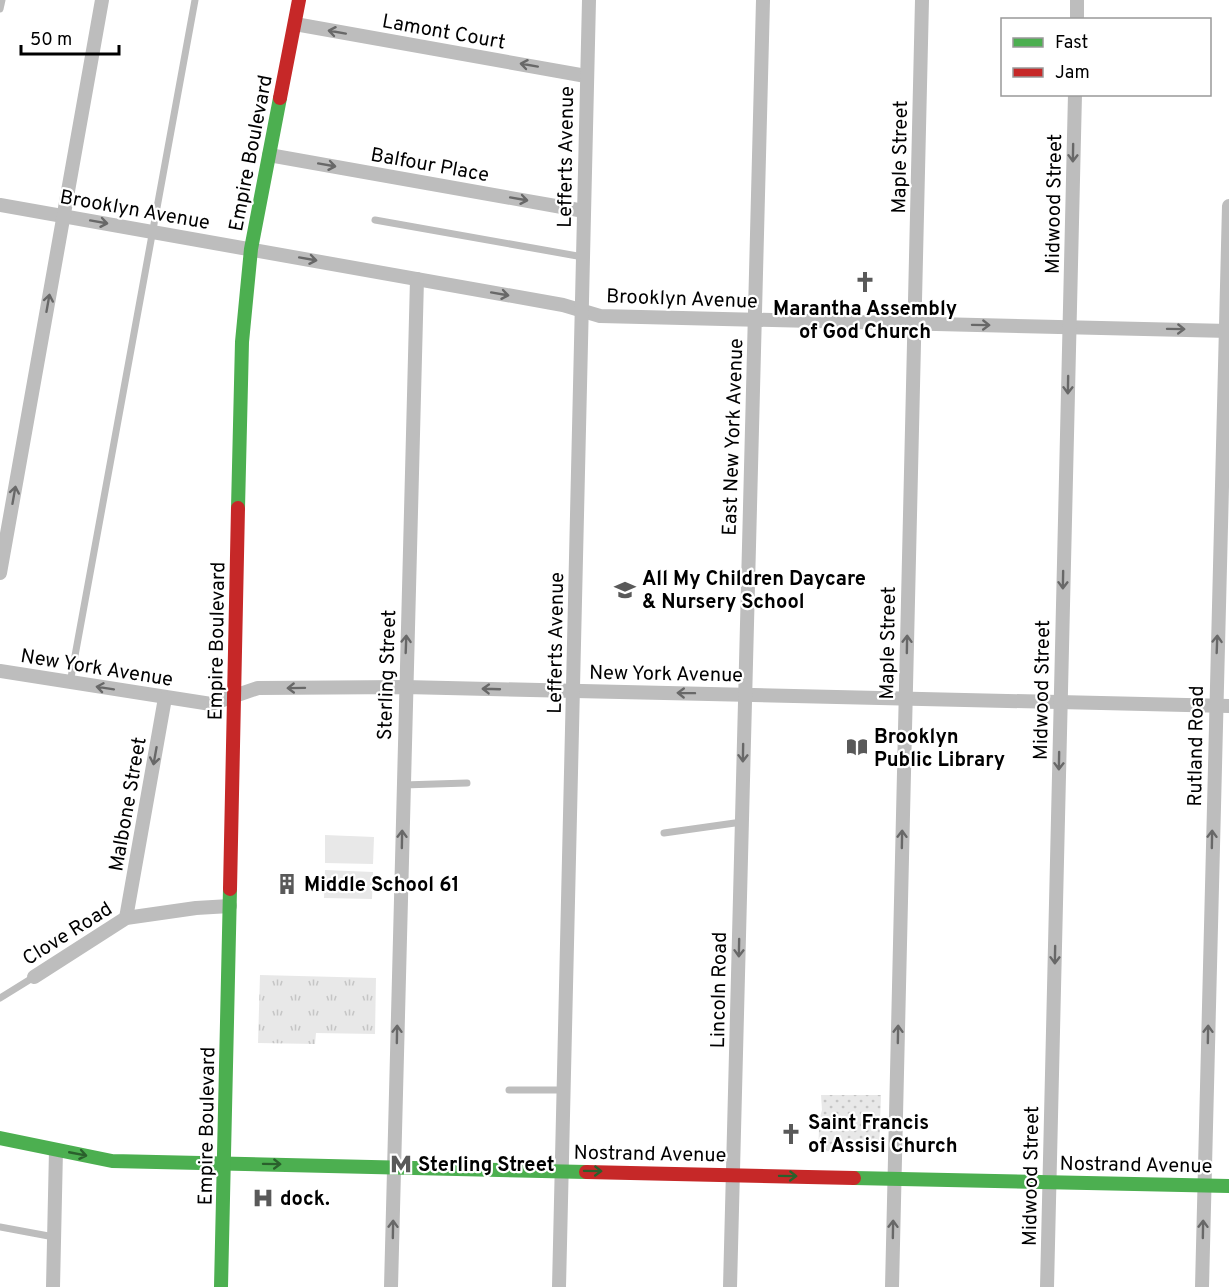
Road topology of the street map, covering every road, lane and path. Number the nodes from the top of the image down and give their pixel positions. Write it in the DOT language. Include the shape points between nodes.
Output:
graph roads {
  1 [pos="2,0"];
  2 [pos="102,0"];
  3 [pos="195,0"];
  4 [pos="299,0"];
  5 [pos="589,0"];
  6 [pos="763,0"];
  7 [pos="922,0"];
  8 [pos="1077,0"];
  9 [pos="0,9"];
  10 [pos="1077,18"];
  11 [pos="295,24"];
  12 [pos="586,76"];
  13 [pos="1075,96"];
  14 [pos="270,155"];
  15 [pos="0,205"];
  16 [pos="1229,206"];
  17 [pos="584,211"];
  18 [pos="63,216"];
  19 [pos="375,220"];
  20 [pos="153,232"];
  21 [pos="251,249"];
  22 [pos="583,257"];
  23 [pos="417,279"];
  24 [pos="582,311"];
  25 [pos="755,319"];
  26 [pos="914,323"];
  27 [pos="1069,327"];
  28 [pos="1227,331"];
  29 [pos="0,573"];
  30 [pos="0,671"];
  31 [pos="70,682"];
  32 [pos="405,687"];
  33 [pos="574,691"];
  34 [pos="745,695"];
  35 [pos="235,697"];
  36 [pos="165,698"];
  37 [pos="906,699"];
  38 [pos="1060,702"];
  39 [pos="1222,706"];
  40 [pos="466,783"];
  41 [pos="403,784"];
  42 [pos="742,822"];
  43 [pos="664,833"];
  44 [pos="230,906"];
  45 [pos="126,918"];
  46 [pos="33,977"];
  47 [pos="0,999"];
  48 [pos="509,1090"];
  49 [pos="564,1090"];
  50 [pos="0,1138"];
  51 [pos="56,1150"];
  52 [pos="224,1162"];
  53 [pos="394,1167"];
  54 [pos="562,1171"];
  55 [pos="733,1174"];
  56 [pos="895,1178"];
  57 [pos="1049,1182"];
  58 [pos="1204,1185"];
  59 [pos="1229,1186"];
  60 [pos="0,1227"];
  61 [pos="54,1237"];
  62 [pos="52,1287"];
  63 [pos="222,1287"];
  64 [pos="391,1287"];
  65 [pos="560,1287"];
  66 [pos="730,1287"];
  67 [pos="892,1287"];
  68 [pos="1047,1287"];
  69 [pos="1202,1287"];
  1 -- 9 [label="lane"];
  2 -- 18 [label="street"];
  3 -- 20 [label="lane"];
  4 -- 11 [label="main road, Empire Boulevard"];
  5 -- 12 [label="street, Lefferts Avenue"];
  6 -- 25 [label="street, East New York Avenue"];
  7 -- 26 [label="street, Maple Street"];
  8 -- 10 [label="street"];
  12 -- 11 [label="street, Lamont Court, one-way"];
  11 -- 14 [label="main road, Empire Boulevard"];
  12 -- 17 [label="street, Lefferts Avenue"];
  13 -- 27 [label="street, Midwood Street, one-way"];
  14 -- 17 [label="street, Balfour Place, one-way"];
  14 -- 21 [label="main road, Empire Boulevard"];
  15 -- 18 [label="street, Brooklyn Avenue"];
  16 -- 28 [label="street, Rutland Road"];
  17 -- 22 [label="street, Lefferts Avenue"];
  18 -- 20 [label="street, Brooklyn Avenue, one-way"];
  29 -- 18 [label="street, one-way"];
  19 -- 22 [label="lane"];
  20 -- 21 [label="street, Brooklyn Avenue"];
  20 -- 31 [label="lane"];
  21 -- 23 [label="street, Brooklyn Avenue, one-way"];
  21 -- 35 [label="main road, Empire Boulevard" via="242,342"];
  22 -- 24 [label="street, Lefferts Avenue"];
  23 -- 24 [label="street, Brooklyn Avenue, one-way"];
  32 -- 23 [label="street, Sterling Street, one-way"];
  24 -- 25 [label="street, Brooklyn Avenue" via="600,316"];
  24 -- 33 [label="street, Lefferts Avenue"];
  25 -- 26 [label="street, Brooklyn Avenue"];
  25 -- 34 [label="street, East New York Avenue"];
  26 -- 27 [label="street, Brooklyn Avenue, one-way"];
  37 -- 26 [label="street, Maple Street, one-way"];
  27 -- 28 [label="street, Brooklyn Avenue, one-way"];
  27 -- 38 [label="street, Midwood Street, one-way"];
  39 -- 28 [label="street, Rutland Road, one-way"];
  30 -- 31 [label="street, New York Avenue"];
  36 -- 31 [label="street, New York Avenue, one-way"];
  33 -- 32 [label="street, New York Avenue, one-way"];
  32 -- 35 [label="street, New York Avenue, one-way" via="258,688"];
  32 -- 41 [label="street, Sterling Street"];
  34 -- 33 [label="street, New York Avenue, one-way"];
  33 -- 49 [label="street, Lefferts Avenue"];
  34 -- 37 [label="street, New York Avenue"];
  34 -- 42 [label="street, Lincoln Road, one-way"];
  35 -- 36 [label="street, New York Avenue" via="211,704"];
  35 -- 44 [label="main road, Empire Boulevard"];
  36 -- 45 [label="street, Malbone Street, one-way"];
  37 -- 38 [label="street, New York Avenue"];
  56 -- 37 [label="street, Maple Street, one-way"];
  38 -- 39 [label="street, New York Avenue"];
  38 -- 57 [label="street, Midwood Street, one-way"];
  58 -- 39 [label="street, Rutland Road, one-way"];
  40 -- 41 [label="lane"];
  53 -- 41 [label="street, Sterling Street, one-way"];
  42 -- 43 [label="lane"];
  42 -- 55 [label="street, Lincoln Road, one-way"];
  44 -- 45 [label="street, Clove Road"];
  44 -- 52 [label="main road, Empire Boulevard"];
  45 -- 46 [label="street, Clove Road"];
  46 -- 47 [label="lane, Clove Road"];
  48 -- 49 [label="lane"];
  49 -- 54 [label="street, Lefferts Avenue"];
  50 -- 51 [label="main road, Nostrand Avenue"];
  51 -- 52 [label="main road, Nostrand Avenue, one-way" via="112,1161"];
  51 -- 61 [label="street"];
  52 -- 53 [label="main road, Nostrand Avenue, one-way"];
  52 -- 63 [label="main road, Empire Boulevard"];
  53 -- 54 [label="main road, Nostrand Avenue"];
  64 -- 53 [label="street, Sterling Street, one-way"];
  54 -- 55 [label="main road, Nostrand Avenue, one-way"];
  54 -- 65 [label="street, Lefferts Avenue"];
  55 -- 56 [label="main road, Nostrand Avenue, one-way"];
  55 -- 66 [label="street, Lincoln Road"];
  56 -- 57 [label="main road, Nostrand Avenue"];
  67 -- 56 [label="street, Maple Street, one-way"];
  57 -- 58 [label="main road, Nostrand Avenue"];
  57 -- 68 [label="street, Midwood Street"];
  58 -- 59 [label="main road, Nostrand Avenue"];
  69 -- 58 [label="street, Rutland Road, one-way"];
  60 -- 61 [label="lane"];
  61 -- 62 [label="street"];
}
